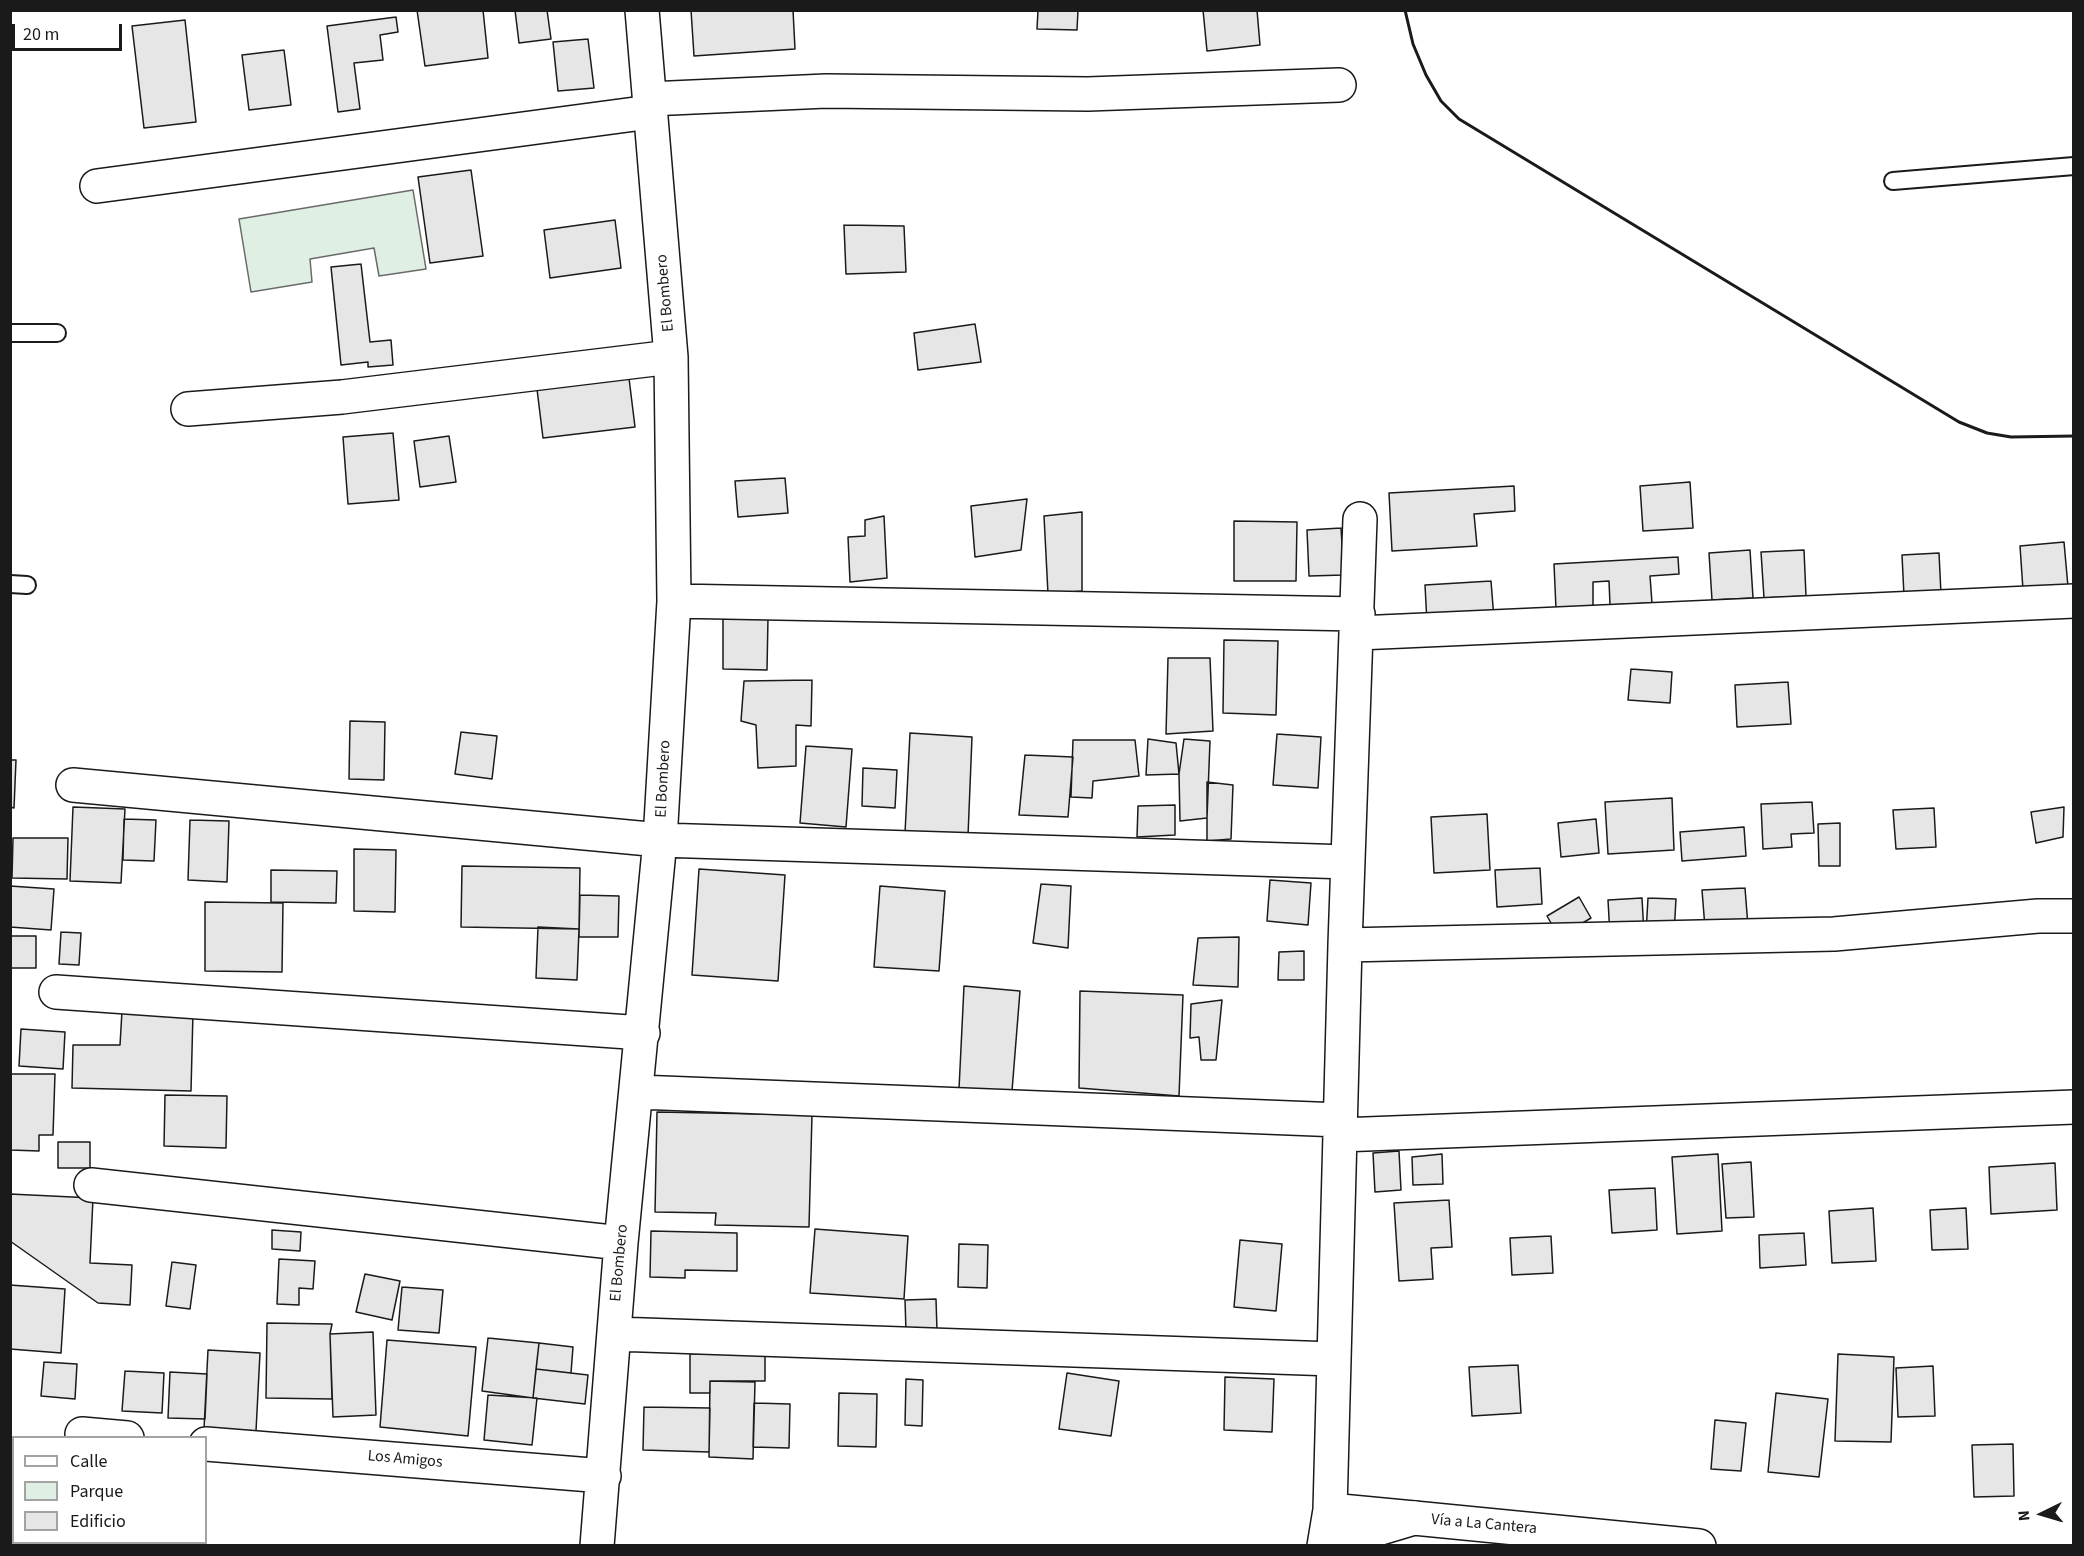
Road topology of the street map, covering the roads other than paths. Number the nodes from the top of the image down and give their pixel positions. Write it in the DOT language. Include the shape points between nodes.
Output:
graph roads {
  1 [pos="642,10"];
  2 [pos="1339,85"];
  3 [pos="650,106"];
  4 [pos="2073,166"];
  5 [pos="1893,181"];
  6 [pos="97,186"];
  7 [pos="10,333"];
  8 [pos="57,333"];
  9 [pos="671,357"];
  10 [pos="188,409"];
  11 [pos="1360,519"];
  12 [pos="674,601"];
  13 [pos="2073,601"];
  14 [pos="1358,623"];
  15 [pos="73,785"];
  16 [pos="660,840"];
  17 [pos="1348,862"];
  18 [pos="2073,916"];
  19 [pos="1345,945"];
  20 [pos="56,992"];
  21 [pos="643,1033"];
  22 [pos="638,1092"];
  23 [pos="2073,1107"];
  24 [pos="1340,1127"];
  25 [pos="91,1185"];
  26 [pos="621,1243"];
  27 [pos="615,1334"];
  28 [pos="1333,1359"];
  29 [pos="82,1434"];
  30 [pos="112,1436"];
  31 [pos="207,1444"];
  32 [pos="604,1476"];
  33 [pos="1330,1510"];
  34 [pos="1414,1518"];
  35 [pos="597,1545"];
  36 [pos="1324,1545"];
  37 [pos="1346,1545"];
  38 [pos="1700,1545"];
  1 -- 3 [label="street, El Bombero"];
  2 -- 3 [label="street" via="1088,94 826,91"];
  3 -- 6 [label="street"];
  3 -- 9 [label="street, El Bombero"];
  4 -- 5 [label="lane"];
  7 -- 8 [label="lane"];
  9 -- 10 [label="street" via="342,397"];
  9 -- 12 [label="street, El Bombero"];
  11 -- 14 [label="street"];
  12 -- 14 [label="street"];
  12 -- 16 [label="street, El Bombero"];
  13 -- 14 [label="street"];
  14 -- 17 [label="street"];
  15 -- 16 [label="street"];
  16 -- 17 [label="street"];
  16 -- 21 [label="street, El Bombero"];
  17 -- 19 [label="street"];
  18 -- 19 [label="street" via="1834,934"];
  19 -- 24 [label="street"];
  20 -- 21 [label="street"];
  21 -- 22 [label="street, El Bombero"];
  22 -- 24 [label="street"];
  22 -- 26 [label="street, El Bombero"];
  23 -- 24 [label="street"];
  24 -- 28 [label="street"];
  25 -- 26 [label="street"];
  26 -- 27 [label="street, El Bombero"];
  27 -- 28 [label="street"];
  27 -- 32 [label="street, El Bombero"];
  28 -- 33 [label="street"];
  29 -- 30 [label="street"];
  31 -- 32 [label="street, Los Amigos"];
  32 -- 35 [label="street, El Bombero"];
  33 -- 34 [label="street"];
  33 -- 36 [label="street"];
  34 -- 37 [label="street, Vía a La Cantera" via="1364,1533"];
  34 -- 38 [label="street, Vía a La Cantera"];
}
